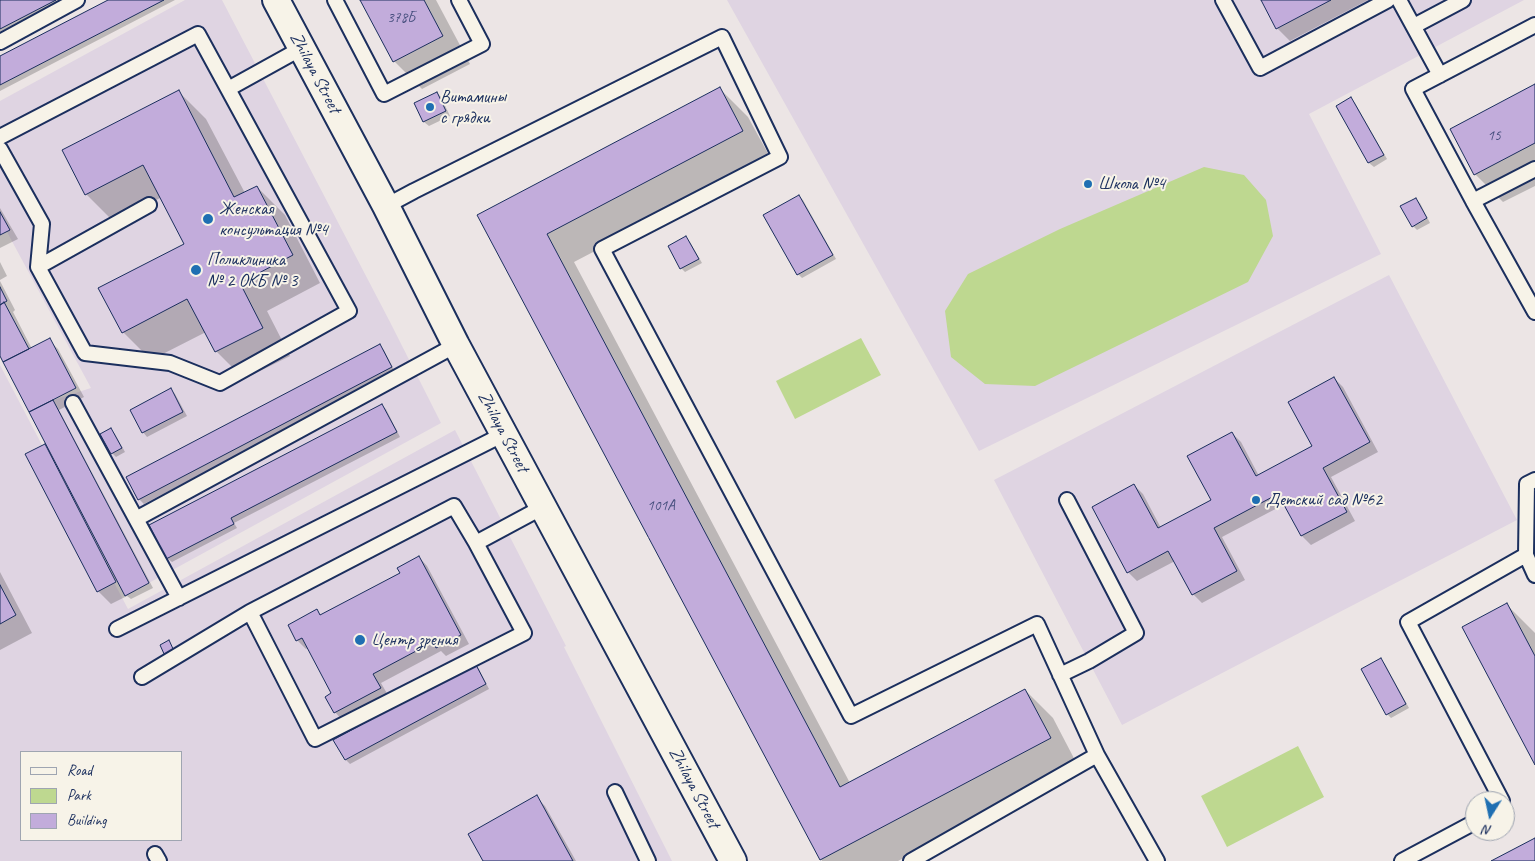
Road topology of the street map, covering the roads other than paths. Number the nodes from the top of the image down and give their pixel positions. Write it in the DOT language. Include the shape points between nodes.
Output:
graph roads {
  1 [pos="77,0"];
  2 [pos="276,0"];
  3 [pos="336,0"];
  4 [pos="459,0"];
  5 [pos="1224,0"];
  6 [pos="1388,0"];
  7 [pos="1399,0"];
  8 [pos="1463,0"];
  9 [pos="1535,25"];
  10 [pos="1414,26"];
  11 [pos="0,42"];
  12 [pos="302,48"];
  13 [pos="1440,75"];
  14 [pos="228,89"];
  15 [pos="0,137"];
  16 [pos="0,148"];
  17 [pos="1535,170"];
  18 [pos="1473,201"];
  19 [pos="149,205"];
  20 [pos="386,206"];
  21 [pos="38,268"];
  22 [pos="1535,312"];
  23 [pos="456,345"];
  24 [pos="73,403"];
  25 [pos="504,434"];
  26 [pos="1535,480"];
  27 [pos="1067,500"];
  28 [pos="543,507"];
  29 [pos="136,519"];
  30 [pos="476,543"];
  31 [pos="1526,555"];
  32 [pos="1535,575"];
  33 [pos="179,598"];
  34 [pos="250,612"];
  35 [pos="117,629"];
  36 [pos="1060,675"];
  37 [pos="142,677"];
  38 [pos="1097,756"];
  39 [pos="1497,791"];
  40 [pos="615,792"];
  41 [pos="1465,827"];
  42 [pos="648,861"];
  43 [pos="733,861"];
  44 [pos="912,861"];
  45 [pos="1157,861"];
  46 [pos="1402,861"];
  1 -- 11 [label="lane"];
  2 -- 12 [label="street, Zhilaya Street"];
  3 -- 4 [label="lane" via="384,94 482,44"];
  5 -- 6 [label="lane" via="1260,68"];
  7 -- 10 [label="lane"];
  8 -- 10 [label="lane"];
  9 -- 13 [label="lane"];
  10 -- 13 [label="lane"];
  12 -- 14 [label="lane"];
  12 -- 20 [label="street, Zhilaya Street"];
  13 -- 18 [label="lane" via="1413,89"];
  14 -- 15 [label="lane" via="198,34"];
  14 -- 21 [label="lane" via="349,311 220,382 170,362 85,353"];
  16 -- 21 [label="lane" via="42,224"];
  17 -- 18 [label="lane"];
  18 -- 22 [label="lane"];
  19 -- 21 [label="lane"];
  20 -- 23 [label="street, Zhilaya Street"];
  20 -- 36 [label="lane" via="722,37 780,157 602,249 611,266 850,716 1037,624"];
  23 -- 25 [label="street, Zhilaya Street"];
  23 -- 29 [label="lane"];
  24 -- 29 [label="lane"];
  25 -- 28 [label="street, Zhilaya Street"];
  25 -- 33 [label="lane"];
  26 -- 31 [label="lane" via="1527,484"];
  27 -- 36 [label="lane" via="1136,633"];
  28 -- 30 [label="lane"];
  28 -- 43 [label="street, Zhilaya Street"];
  29 -- 33 [label="lane"];
  30 -- 34 [label="lane" via="454,506"];
  30 -- 34 [label="lane" via="524,633 316,739"];
  31 -- 32 [label="lane"];
  31 -- 39 [label="lane" via="1408,622"];
  33 -- 35 [label="lane"];
  34 -- 37 [label="lane"];
  36 -- 38 [label="lane"];
  38 -- 44 [label="lane"];
  38 -- 45 [label="lane"];
  40 -- 42 [label="lane"];
  41 -- 46 [label="lane"];
}
